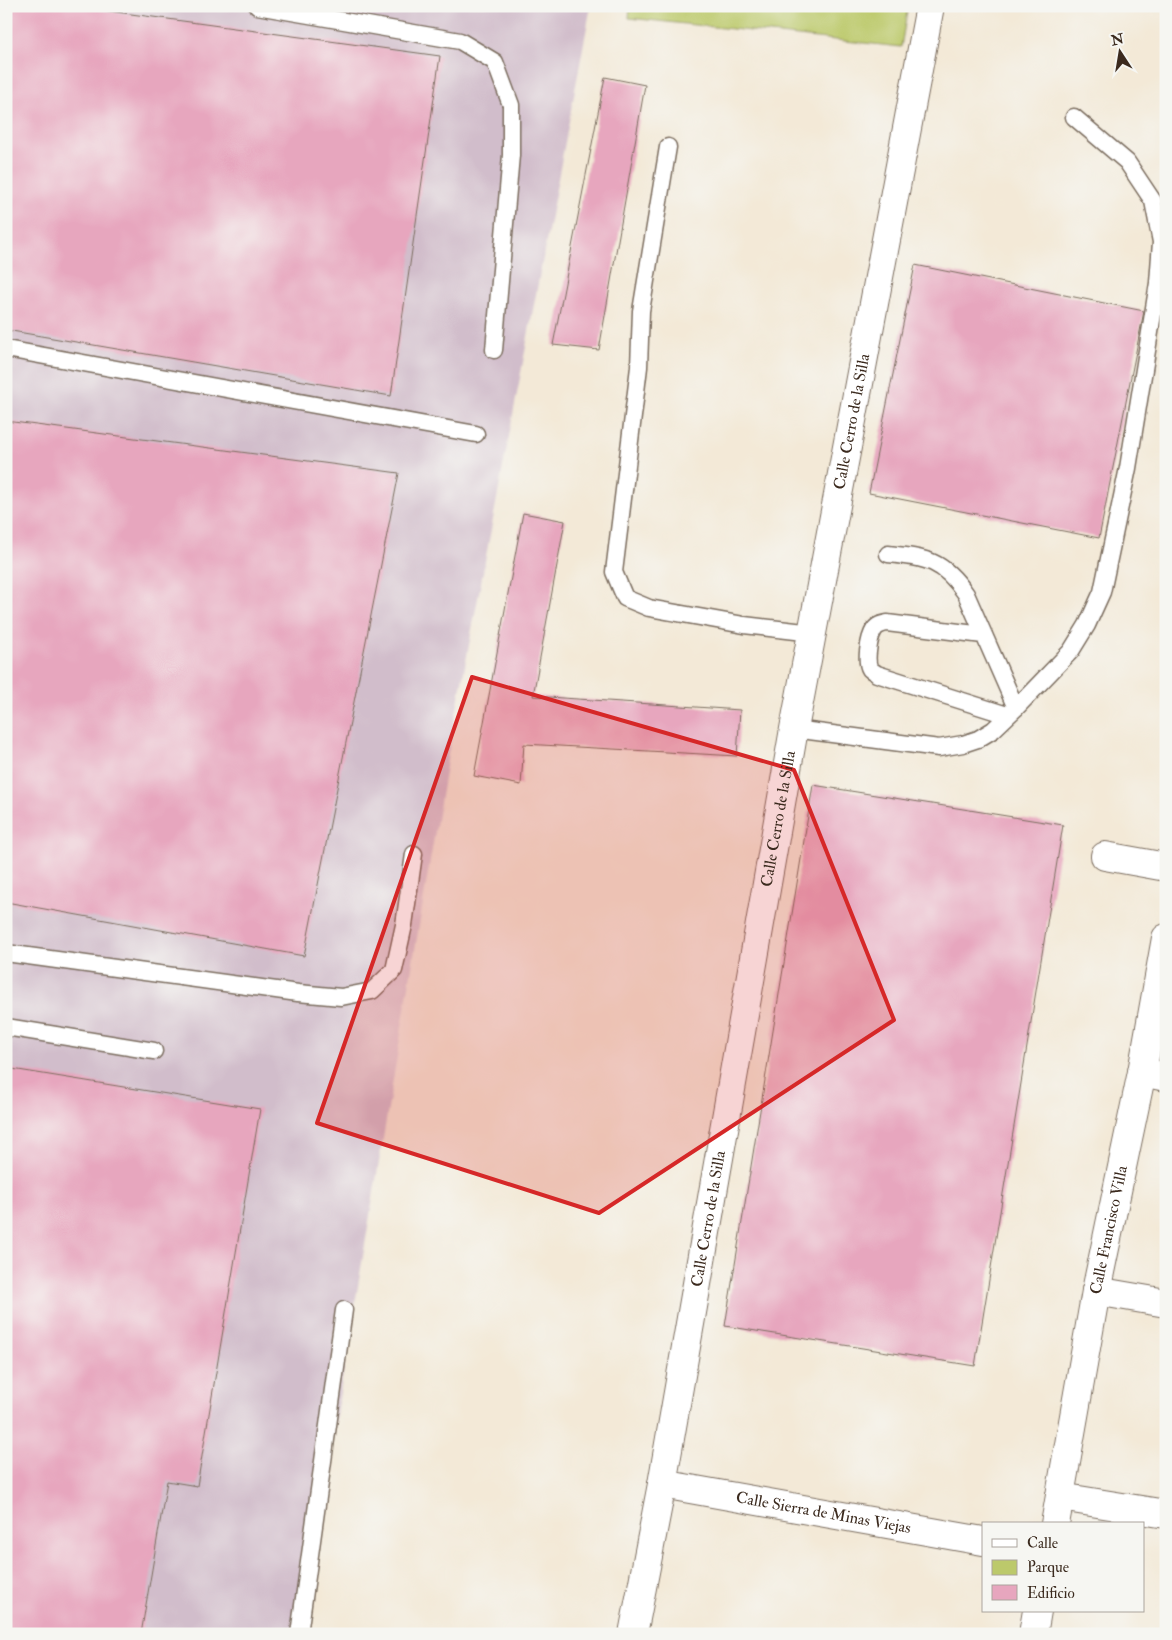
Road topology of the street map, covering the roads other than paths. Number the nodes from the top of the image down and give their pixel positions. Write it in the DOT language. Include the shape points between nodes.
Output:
graph roads {
  1 [pos="257,6"];
  2 [pos="930,6"];
  3 [pos="1074,117"];
  4 [pos="668,147"];
  5 [pos="6,349"];
  6 [pos="494,350"];
  7 [pos="476,434"];
  8 [pos="888,554"];
  9 [pos="813,633"];
  10 [pos="983,635"];
  11 [pos="1012,712"];
  12 [pos="794,728"];
  13 [pos="414,854"];
  14 [pos="1105,856"];
  15 [pos="1166,868"];
  16 [pos="1166,938"];
  17 [pos="6,953"];
  18 [pos="6,1028"];
  19 [pos="154,1051"];
  20 [pos="1154,1075"];
  21 [pos="1096,1291"];
  22 [pos="1166,1303"];
  23 [pos="344,1310"];
  24 [pos="662,1484"];
  25 [pos="1060,1497"];
  26 [pos="1166,1514"];
  27 [pos="1055,1522"];
  28 [pos="982,1541"];
  29 [pos="1038,1612"];
  30 [pos="299,1634"];
  31 [pos="633,1634"];
  32 [pos="1033,1634"];
  1 -- 6 [label="lane" via="460,41 495,62 511,105 511,155"];
  2 -- 9 [label="street, Calle Cerro de la Silla"];
  3 -- 11 [label="lane" via="1127,162 1153,201 1161,242 1158,284 1128,468 1102,592 1071,651"];
  4 -- 9 [label="lane" via="641,311 640,367 614,572 625,598 649,608"];
  5 -- 7 [label="lane"];
  8 -- 10 [label="lane" via="917,557 942,566 956,578 966,594"];
  9 -- 12 [label="street, Calle Cerro de la Silla"];
  10 -- 11 [label="lane"];
  10 -- 11 [label="lane" via="887,622 878,625 873,632 868,662 870,669 877,674"];
  11 -- 12 [label="lane" via="978,739 939,748"];
  12 -- 24 [label="street, Calle Cerro de la Silla"];
  13 -- 17 [label="lane" via="394,970 372,991 341,997 298,993"];
  14 -- 15 [label="street"];
  16 -- 20 [label="street, Calle Francisco Villa"];
  18 -- 19 [label="lane"];
  20 -- 21 [label="street, Calle Francisco Villa"];
  21 -- 22 [label="street"];
  21 -- 25 [label="street, Calle Francisco Villa"];
  23 -- 30 [label="lane"];
  24 -- 28 [label="street, Calle Sierra de Minas Viejas"];
  24 -- 31 [label="street, Calle Cerro de la Silla"];
  25 -- 26 [label="street"];
  25 -- 27 [label="street, Calle Francisco Villa"];
  29 -- 32 [label="street"];
}
